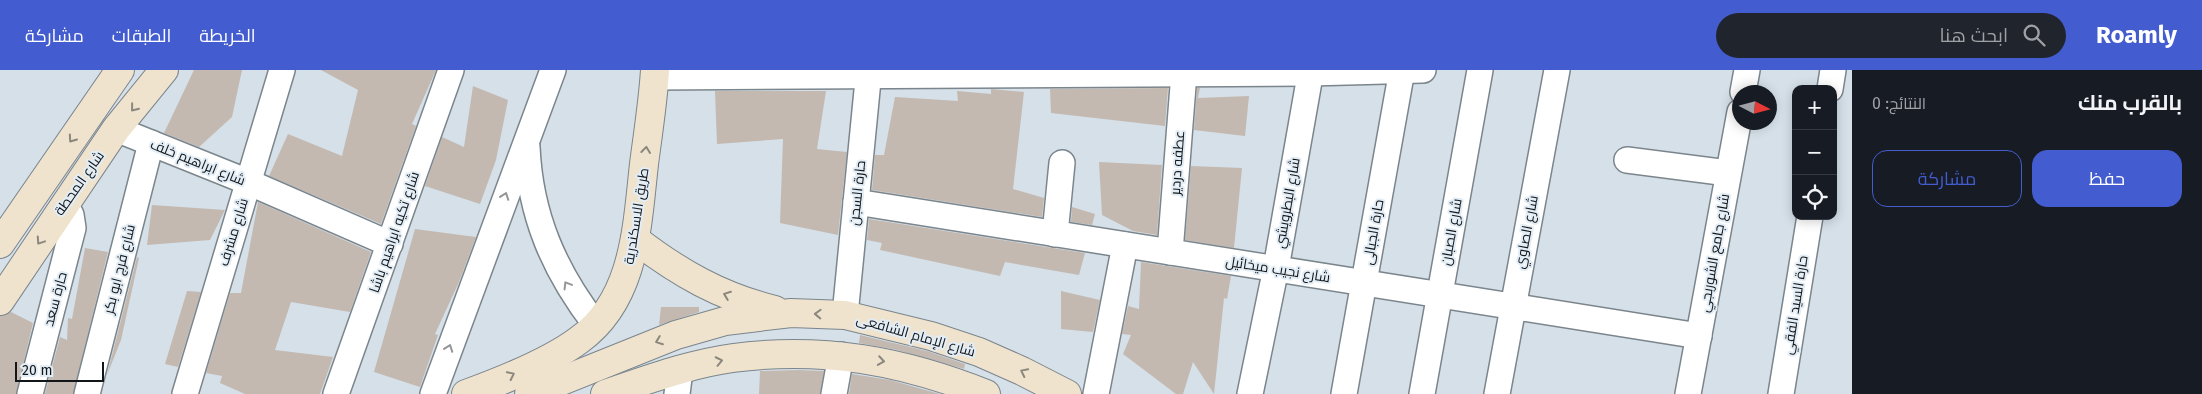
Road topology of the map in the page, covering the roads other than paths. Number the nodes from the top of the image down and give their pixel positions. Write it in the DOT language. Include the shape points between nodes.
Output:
graph roads {
  1 [pos="120,70"];
  2 [pos="164,70"];
  3 [pos="282,70"];
  4 [pos="451,70"];
  5 [pos="553,70"];
  6 [pos="1402,70"];
  7 [pos="1423,70"];
  8 [pos="1480,70"];
  9 [pos="1556,70"];
  10 [pos="1747,70"];
  11 [pos="1833,70"];
  12 [pos="1145,72"];
  13 [pos="1311,72"];
  14 [pos="655,73"];
  15 [pos="869,73"];
  16 [pos="1184,73"];
  17 [pos="1744,85"];
  18 [pos="1831,85"];
  19 [pos="116,129"];
  20 [pos="1736,130"];
  21 [pos="526,140"];
  22 [pos="151,143"];
  23 [pos="1627,160"];
  24 [pos="1062,163"];
  25 [pos="1728,173"];
  26 [pos="248,182"];
  27 [pos="856,202"];
  28 [pos="64,204"];
  29 [pos="1809,220"];
  30 [pos="1055,234"];
  31 [pos="635,239"];
  32 [pos="0,244"];
  33 [pos="390,244"];
  34 [pos="1125,245"];
  35 [pos="1170,252"];
  36 [pos="1276,268"];
  37 [pos="1364,282"];
  38 [pos="1439,294"];
  39 [pos="0,301"];
  40 [pos="1513,306"];
  41 [pos="791,313"];
  42 [pos="845,315"];
  43 [pos="596,325"];
  44 [pos="1699,336"];
  45 [pos="841,355"];
  46 [pos="678,382"];
  47 [pos="30,394"];
  48 [pos="87,394"];
  49 [pos="185,394"];
  50 [pos="336,394"];
  51 [pos="433,394"];
  52 [pos="466,394"];
  53 [pos="528,394"];
  54 [pos="606,394"];
  55 [pos="834,394"];
  56 [pos="986,394"];
  57 [pos="1067,394"];
  58 [pos="1096,394"];
  59 [pos="1250,394"];
  60 [pos="1344,394"];
  61 [pos="1422,394"];
  62 [pos="1497,394"];
  63 [pos="1688,394"];
  64 [pos="1781,394"];
  1 -- 32 [label="main road, one-way"];
  2 -- 19 [label="main road, شارع المحطة, one-way"];
  3 -- 26 [label="street, شارع مشرف"];
  4 -- 33 [label="street, شارع تكيه ابراهيم باشا"];
  5 -- 21 [label="street"];
  6 -- 7 [label="street"];
  6 -- 13 [label="street"];
  6 -- 37 [label="street, حارة الجبالى"];
  8 -- 38 [label="street, شارع الصبان"];
  9 -- 40 [label="street, شارع الصاوي"];
  10 -- 17 [label="street"];
  11 -- 18 [label="street"];
  12 -- 15 [label="street"];
  12 -- 16 [label="street"];
  13 -- 16 [label="street"];
  13 -- 36 [label="street, شارع البطرويشي"];
  14 -- 15 [label="street"];
  31 -- 14 [label="main road, طريق الاسكندرية, one-way"];
  15 -- 27 [label="street, حارة السجن"];
  16 -- 35 [label="street, عطفه دردير"];
  19 -- 22 [label="street, شارع ابراهيم خلف"];
  19 -- 28 [label="main road, شارع المحطة"];
  20 -- 25 [label="street, شارع جامع الشوربجي"];
  43 -- 21 [label="street, one-way" via="571,291 544,238 534,207"];
  51 -- 21 [label="street, one-way"];
  22 -- 26 [label="street, شارع ابراهيم خلف"];
  22 -- 48 [label="street, شارع فرج ابو بكر"];
  23 -- 25 [label="street"];
  24 -- 30 [label="street"];
  25 -- 44 [label="street, شارع جامع الشوربجي"];
  26 -- 33 [label="street, شارع ابراهيم خلف"];
  26 -- 49 [label="street, شارع مشرف"];
  27 -- 30 [label="street, شارع نجيب ميخائيل"];
  27 -- 42 [label="street, حارة السجن"];
  28 -- 39 [label="main road, شارع المحطة, one-way"];
  28 -- 47 [label="street, حارة سعد" via="73,228"];
  29 -- 64 [label="street, حارة السيد الفقي"];
  30 -- 34 [label="street, شارع نجيب ميخائيل"];
  41 -- 31 [label="main road, one-way" via="748,303 708,288 670,266"];
  31 -- 43 [label="main road, طريق الاسكندرية" via="628,271 612,305"];
  33 -- 50 [label="street, شارع تكيه ابراهيم باشا"];
  34 -- 35 [label="street, شارع نجيب ميخائيل"];
  34 -- 58 [label="street"];
  35 -- 36 [label="street, شارع نجيب ميخائيل"];
  36 -- 37 [label="street, شارع نجيب ميخائيل"];
  36 -- 59 [label="street, شارع البطرويشي"];
  37 -- 38 [label="street, شارع نجيب ميخائيل"];
  37 -- 60 [label="street, حارة الجبالى"];
  38 -- 40 [label="street, شارع نجيب ميخائيل"];
  38 -- 61 [label="street, شارع الصبان"];
  40 -- 44 [label="street, شارع نجيب ميخائيل"];
  40 -- 62 [label="street, شارع الصاوي"];
  42 -- 41 [label="main road, شارع الإمام الشافعى, one-way"];
  41 -- 53 [label="main road, شارع الإمام الشافعى, one-way" via="725,321 676,335"];
  57 -- 42 [label="main road, شارع الإمام الشافعى, one-way" via="979,352 931,336"];
  52 -- 43 [label="main road, طريق الاسكندرية, one-way" via="554,354 579,340"];
  44 -- 63 [label="street, شارع جامع الشوربجي"];
  46 -- 45 [label="main road, one-way" via="733,358 786,354"];
  45 -- 55 [label="street"];
  45 -- 56 [label="main road, one-way" via="916,369"];
  46 -- 54 [label="main road"];
}
